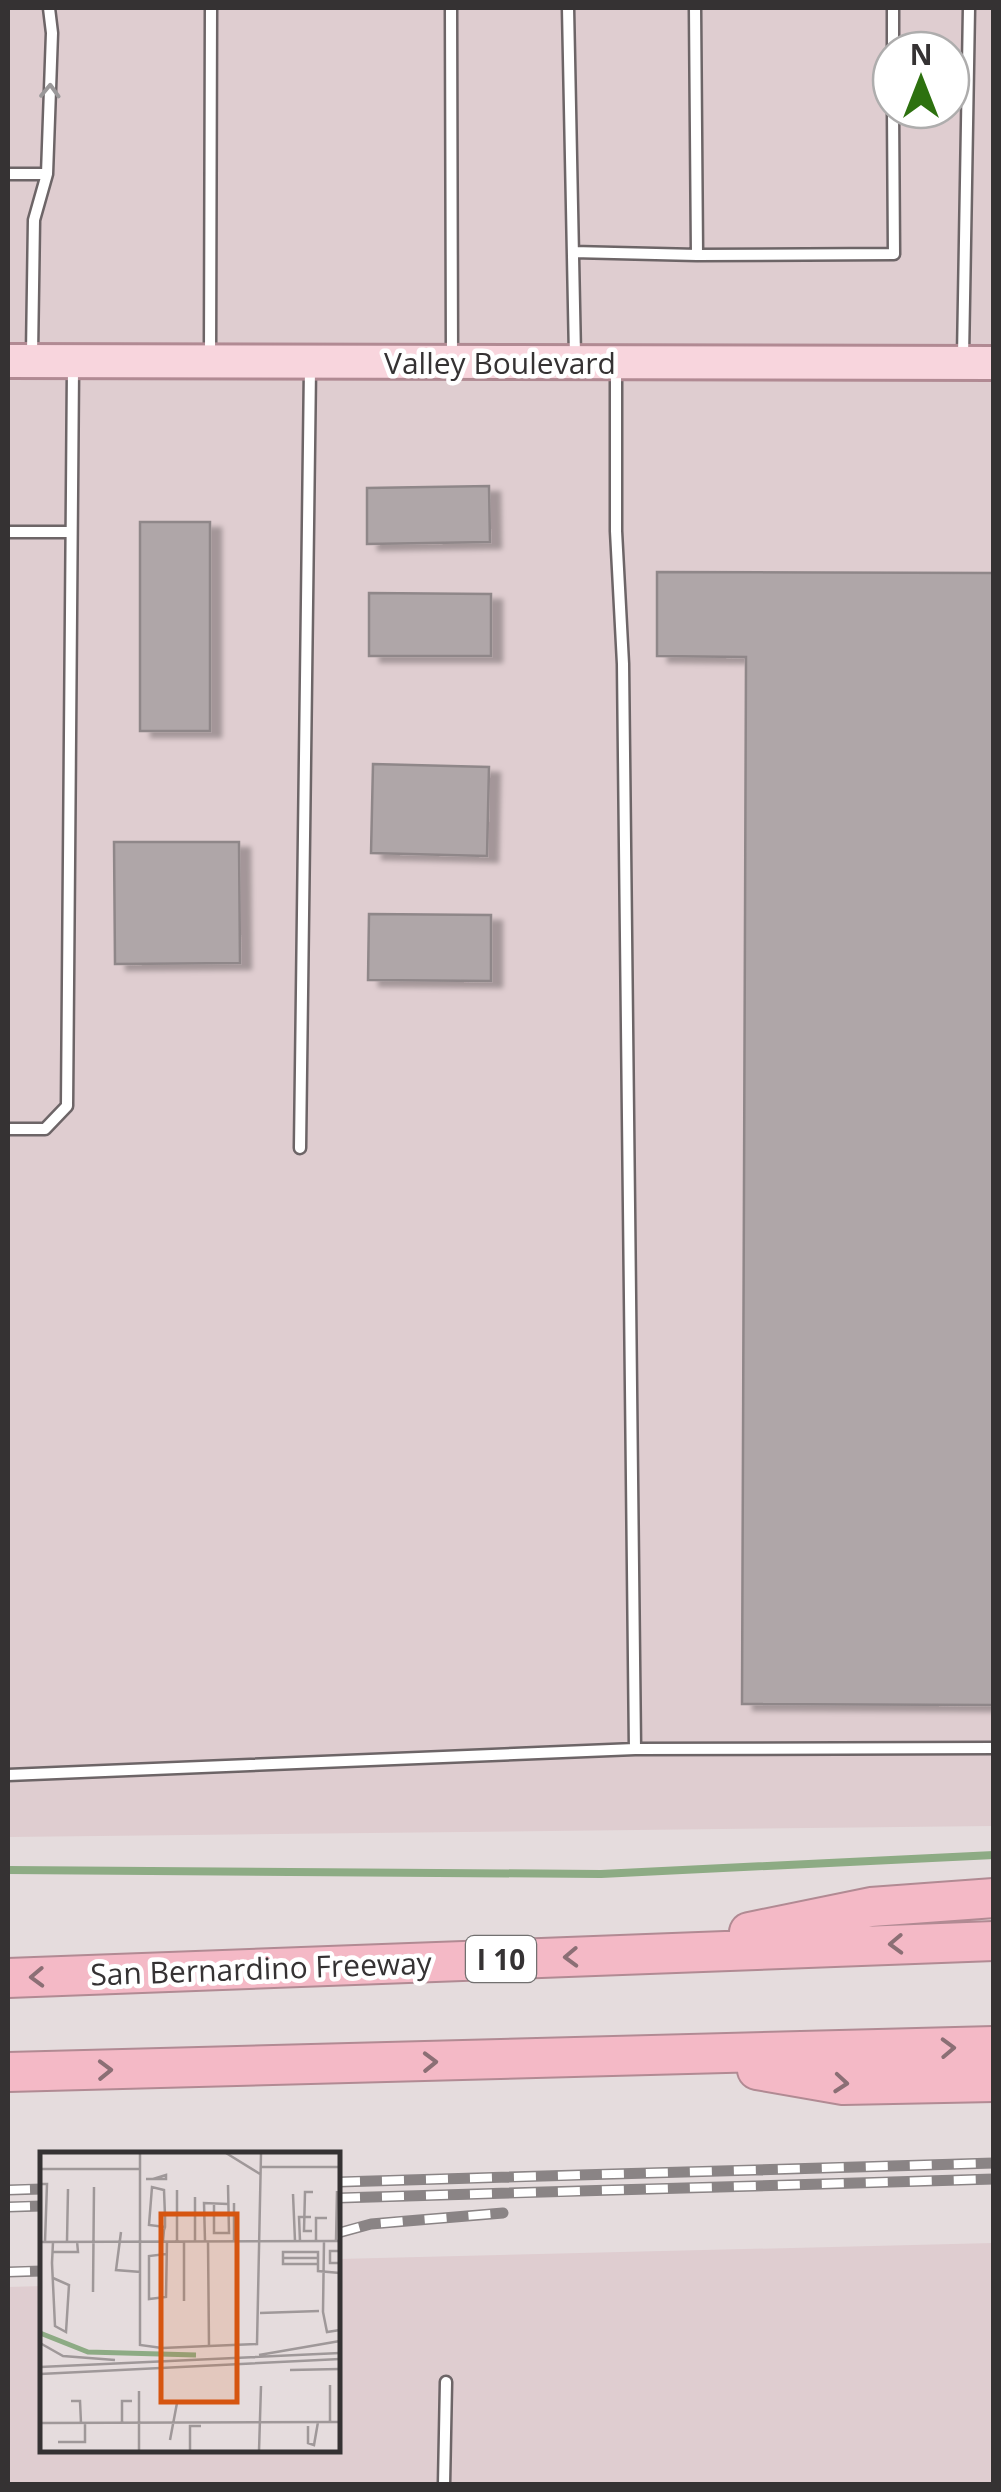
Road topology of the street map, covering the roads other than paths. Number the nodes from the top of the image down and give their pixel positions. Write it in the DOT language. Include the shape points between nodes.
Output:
graph roads {
  1 [pos="49,8"];
  2 [pos="210,8"];
  3 [pos="451,8"];
  4 [pos="568,8"];
  5 [pos="695,8"];
  6 [pos="969,8"];
  7 [pos="894,130"];
  8 [pos="8,174"];
  9 [pos="47,174"];
  10 [pos="573,252"];
  11 [pos="696,255"];
  12 [pos="20,362"];
  13 [pos="73,362"];
  14 [pos="210,362"];
  15 [pos="310,362"];
  16 [pos="452,362"];
  17 [pos="575,362"];
  18 [pos="616,362"];
  19 [pos="978,363"];
  20 [pos="8,532"];
  21 [pos="70,532"];
  22 [pos="8,1129"];
  23 [pos="300,1148"];
  24 [pos="994,1748"];
  25 [pos="634,1750"];
  26 [pos="8,1774"];
  27 [pos="994,1898"];
  28 [pos="994,1940"];
  29 [pos="638,1955"];
  30 [pos="8,1978"];
  31 [pos="994,2046"];
  32 [pos="676,2056"];
  33 [pos="8,2072"];
  34 [pos="994,2082"];
  35 [pos="446,2382"];
  36 [pos="444,2484"];
  9 -- 1 [label="lane, one-way"];
  2 -- 14 [label="lane"];
  3 -- 16 [label="lane"];
  4 -- 10 [label="lane"];
  5 -- 11 [label="lane"];
  6 -- 19 [label="lane"];
  7 -- 11 [label="lane" via="894,254"];
  8 -- 9 [label="lane"];
  9 -- 12 [label="lane" via="34,220"];
  10 -- 11 [label="lane"];
  10 -- 17 [label="lane"];
  12 -- 13 [label="main road, Valley Boulevard"];
  13 -- 14 [label="main road, Valley Boulevard"];
  13 -- 21 [label="lane"];
  14 -- 15 [label="main road, Valley Boulevard"];
  15 -- 16 [label="main road, Valley Boulevard"];
  15 -- 23 [label="lane"];
  16 -- 17 [label="main road, Valley Boulevard"];
  17 -- 18 [label="main road, Valley Boulevard"];
  18 -- 19 [label="main road, Valley Boulevard"];
  18 -- 25 [label="lane"];
  20 -- 21 [label="lane"];
  21 -- 22 [label="lane" via="67,1106 45,1130"];
  24 -- 25 [label="lane"];
  25 -- 26 [label="lane"];
  27 -- 29 [label="highway" via="871,1907"];
  28 -- 29 [label="highway, San Bernardino Freeway / I 10, one-way"];
  29 -- 30 [label="highway, San Bernardino Freeway / I 10, one-way"];
  32 -- 31 [label="highway, one-way"];
  33 -- 32 [label="highway, one-way"];
  32 -- 34 [label="highway, one-way" via="843,2085"];
  35 -- 36 [label="lane"];
}
